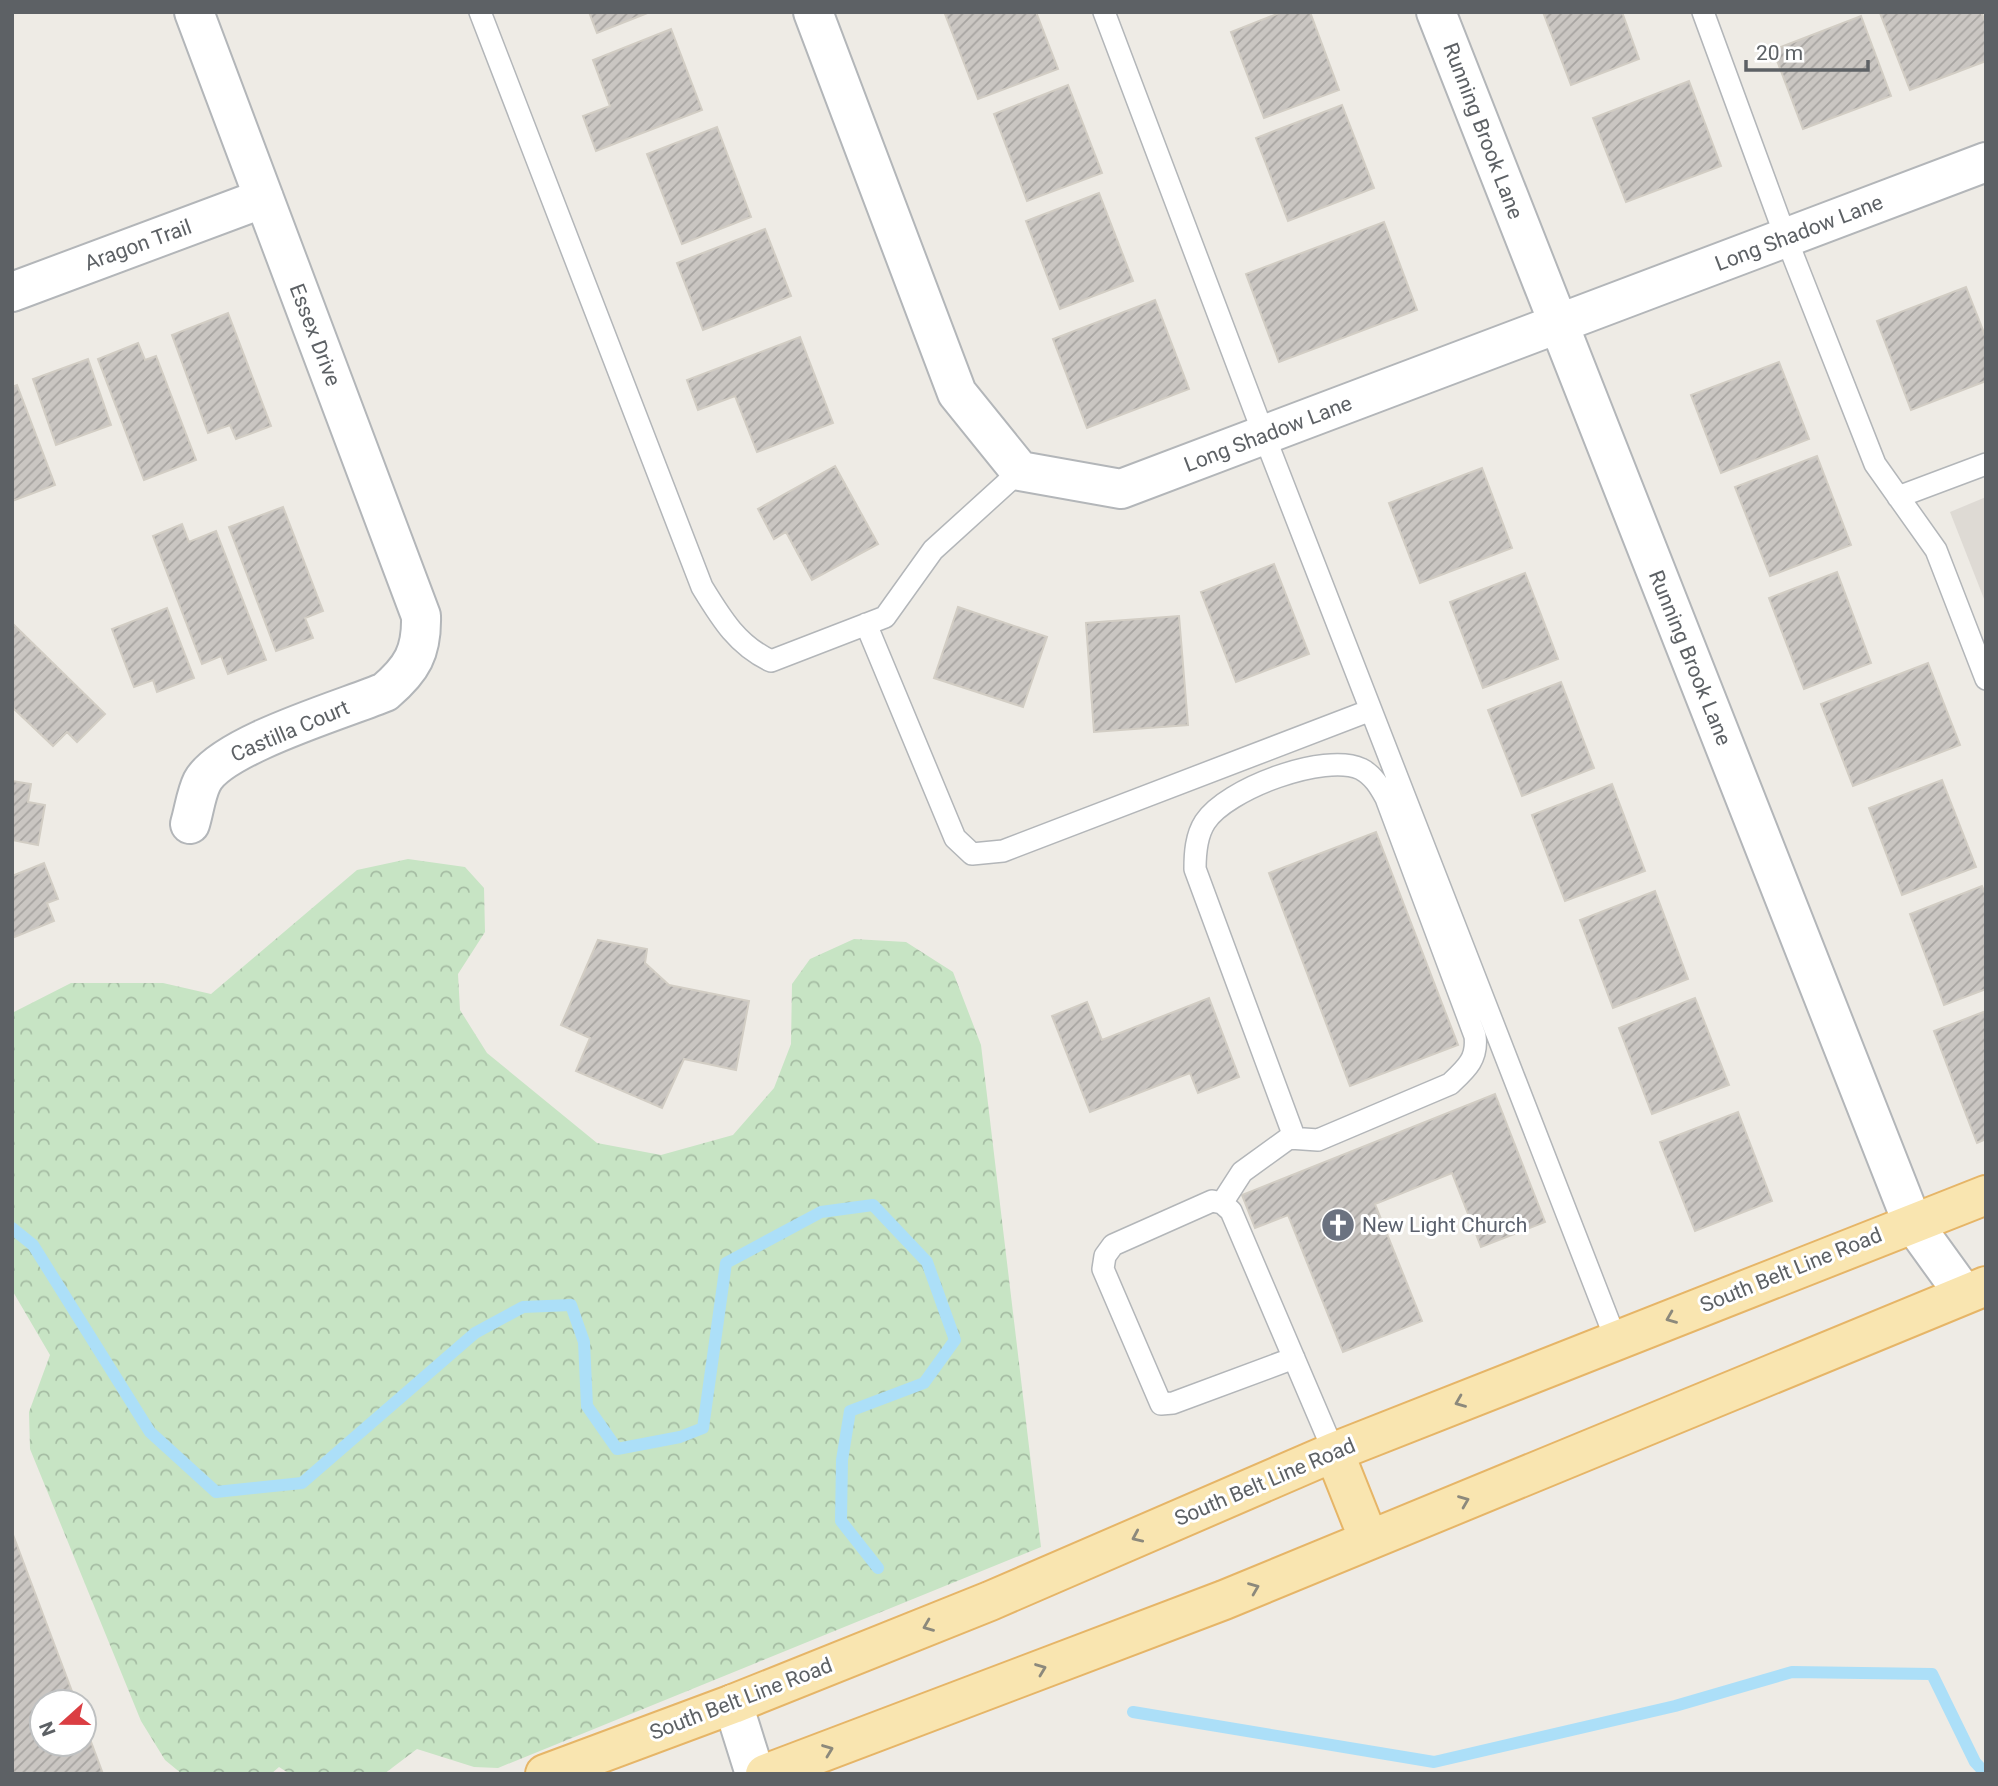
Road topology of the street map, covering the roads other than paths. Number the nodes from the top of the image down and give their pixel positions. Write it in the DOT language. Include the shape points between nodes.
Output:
graph roads {
  1 [pos="194,12"];
  2 [pos="480,12"];
  3 [pos="813,12"];
  4 [pos="1104,12"];
  5 [pos="1436,12"];
  6 [pos="1703,12"];
  7 [pos="1986,162"];
  8 [pos="264,198"];
  9 [pos="1786,238"];
  10 [pos="12,292"];
  11 [pos="1559,324"];
  12 [pos="1265,435"];
  13 [pos="1986,464"];
  14 [pos="1020,471"];
  15 [pos="1898,497"];
  16 [pos="866,624"];
  17 [pos="415,659"];
  18 [pos="1986,679"];
  19 [pos="1371,710"];
  20 [pos="190,824"];
  21 [pos="1289,1138"];
  22 [pos="1986,1195"];
  23 [pos="1222,1203"];
  24 [pos="1912,1222"];
  25 [pos="1975,1290"];
  26 [pos="1616,1340"];
  27 [pos="1294,1358"];
  28 [pos="1334,1452"];
  29 [pos="1369,1541"];
  30 [pos="733,1704"];
  31 [pos="545,1774"];
  32 [pos="755,1774"];
  33 [pos="765,1774"];
  1 -- 8 [label="street, Essex Drive"];
  2 -- 16 [label="lane" via="702,587 720,616 749,650 771,660"];
  3 -- 14 [label="street" via="957,393"];
  4 -- 12 [label="lane"];
  5 -- 11 [label="street, Running Brook Lane"];
  6 -- 9 [label="lane"];
  7 -- 9 [label="street, Long Shadow Lane"];
  8 -- 10 [label="street, Aragon Trail"];
  8 -- 17 [label="street, Essex Drive" via="421,616 422,639"];
  9 -- 11 [label="street, Long Shadow Lane"];
  9 -- 15 [label="lane" via="1875,464"];
  11 -- 12 [label="street, Long Shadow Lane"];
  11 -- 24 [label="street, Running Brook Lane"];
  12 -- 14 [label="street, Long Shadow Lane" via="1121,489"];
  12 -- 19 [label="lane"];
  13 -- 15 [label="lane"];
  14 -- 16 [label="lane" via="933,550 885,617"];
  15 -- 18 [label="lane" via="1936,550"];
  16 -- 19 [label="lane" via="955,838 972,854 1003,851"];
  17 -- 20 [label="street, Castilla Court" via="385,692 219,762 202,782"];
  19 -- 26 [label="lane"];
  21 -- 21 [label="lane" via="1292,1130 1195,869 1195,848 1204,822 1232,797 1310,766 1337,764 1361,769 1386,797 1477,1051 1450,1084 1318,1140"];
  21 -- 23 [label="lane" via="1242,1172"];
  22 -- 24 [label="main road, South Belt Line Road"];
  23 -- 27 [label="lane" via="1231,1211"];
  23 -- 27 [label="lane" via="1212,1201 1113,1245 1105,1256 1104,1269 1161,1404"];
  24 -- 25 [label="street, Running Brook Lane"];
  24 -- 26 [label="main road, South Belt Line Road, one-way"];
  29 -- 25 [label="main road, one-way"];
  26 -- 28 [label="main road, South Belt Line Road, one-way"];
  27 -- 28 [label="lane"];
  28 -- 29 [label="main road"];
  28 -- 30 [label="main road, South Belt Line Road, one-way" via="990,1601"];
  33 -- 29 [label="main road, one-way"];
  30 -- 31 [label="main road, South Belt Line Road"];
  30 -- 32 [label="street"];
}
